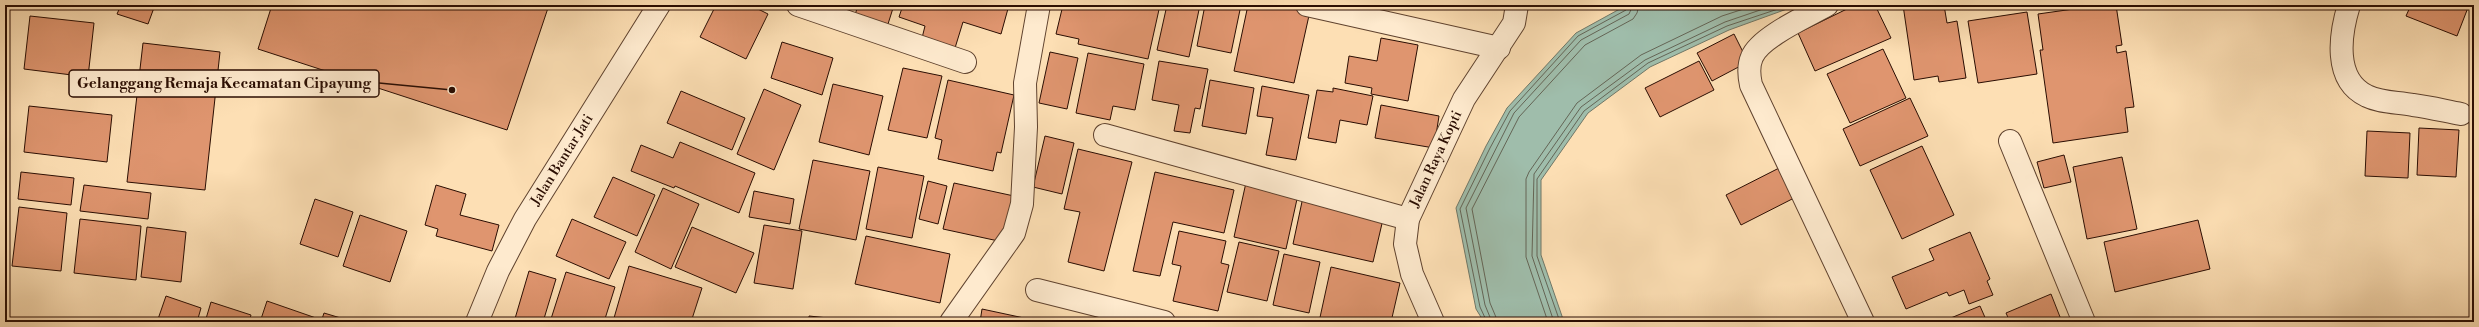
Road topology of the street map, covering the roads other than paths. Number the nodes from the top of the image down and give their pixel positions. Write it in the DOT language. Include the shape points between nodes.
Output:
graph roads {
  1 [pos="659,5"];
  2 [pos="798,5"];
  3 [pos="1039,5"];
  4 [pos="1307,5"];
  5 [pos="1517,5"];
  6 [pos="1827,5"];
  7 [pos="2349,5"];
  8 [pos="1499,48"];
  9 [pos="965,62"];
  10 [pos="2461,114"];
  11 [pos="1105,135"];
  12 [pos="2010,141"];
  13 [pos="1408,219"];
  14 [pos="1037,290"];
  15 [pos="477,322"];
  16 [pos="951,322"];
  17 [pos="1164,322"];
  18 [pos="1434,322"];
  19 [pos="1863,322"];
  20 [pos="2084,322"];
  1 -- 15 [label="street, Jalan Bantar Jati" via="525,219 498,271"];
  2 -- 9 [label="street"];
  3 -- 16 [label="street" via="1025,83 1026,127 1022,204 1014,233"];
  4 -- 8 [label="street"];
  5 -- 8 [label="street, Jalan Raya Kopti" via="1514,23"];
  6 -- 19 [label="street" via="1766,41 1752,56 1749,76 1754,92"];
  7 -- 10 [label="street" via="2341,35 2341,54 2344,68 2354,84 2366,96"];
  8 -- 13 [label="street, Jalan Raya Kopti" via="1464,99"];
  11 -- 13 [label="street"];
  12 -- 20 [label="street"];
  13 -- 18 [label="street, Jalan Raya Kopti" via="1405,244 1412,274"];
  14 -- 17 [label="street"];
}
